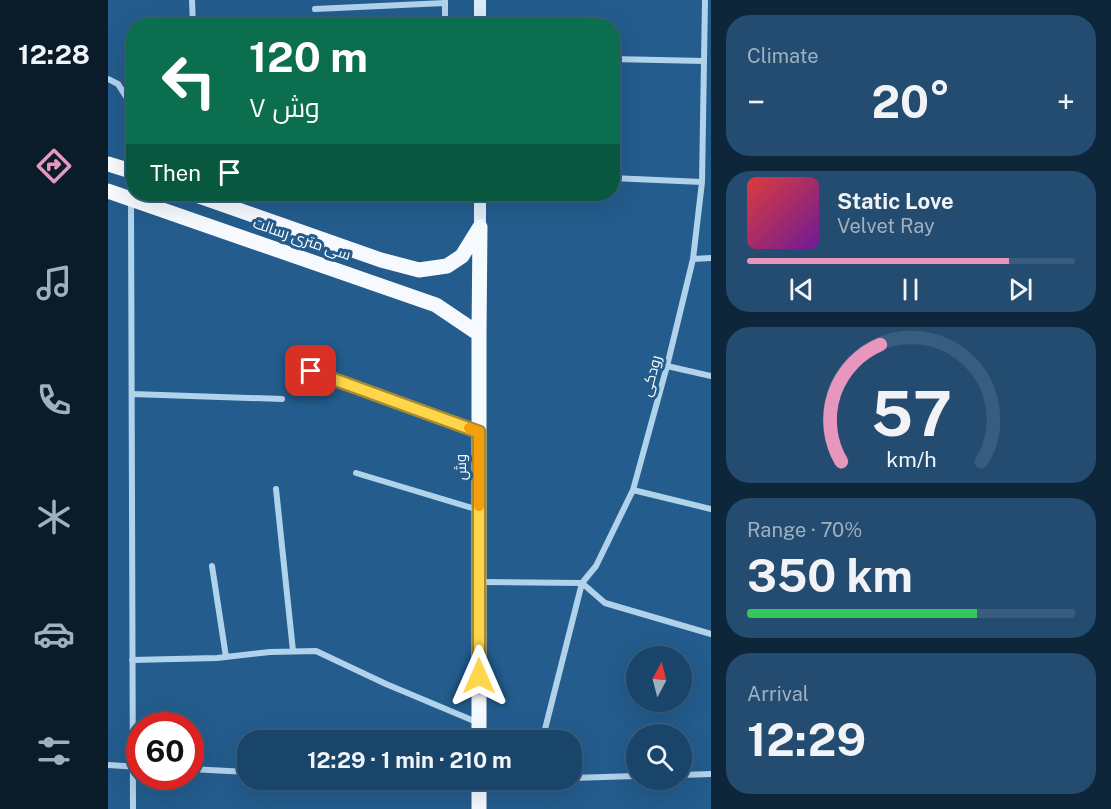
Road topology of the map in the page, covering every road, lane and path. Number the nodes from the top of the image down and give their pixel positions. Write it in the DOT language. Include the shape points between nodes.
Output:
graph roads {
  1 [pos="192,0"];
  2 [pos="480,0"];
  3 [pos="705,0"];
  4 [pos="445,1"];
  5 [pos="315,9"];
  6 [pos="193,18"];
  7 [pos="445,18"];
  8 [pos="480,18"];
  9 [pos="620,59"];
  10 [pos="704,61"];
  11 [pos="108,79"];
  12 [pos="126,96"];
  13 [pos="703,116"];
  14 [pos="711,117"];
  15 [pos="108,164"];
  16 [pos="126,170"];
  17 [pos="620,178"];
  18 [pos="702,182"];
  19 [pos="108,191"];
  20 [pos="126,197"];
  21 [pos="131,201"];
  22 [pos="137,201"];
  23 [pos="213,201"];
  24 [pos="480,201"];
  25 [pos="480,227"];
  26 [pos="294,230"];
  27 [pos="285,253"];
  28 [pos="711,258"];
  29 [pos="693,259"];
  30 [pos="479,334"];
  31 [pos="667,366"];
  32 [pos="311,371"];
  33 [pos="711,376"];
  34 [pos="132,394"];
  35 [pos="282,399"];
  36 [pos="479,432"];
  37 [pos="356,473"];
  38 [pos="276,489"];
  39 [pos="633,490"];
  40 [pos="711,509"];
  41 [pos="479,510"];
  42 [pos="212,566"];
  43 [pos="479,582"];
  44 [pos="582,583"];
  45 [pos="711,634"];
  46 [pos="293,651"];
  47 [pos="226,657"];
  48 [pos="132,660"];
  49 [pos="134,712"];
  50 [pos="479,723"];
  51 [pos="479,730"];
  52 [pos="545,730"];
  53 [pos="108,765"];
  54 [pos="126,766"];
  55 [pos="204,770"];
  56 [pos="237,771"];
  57 [pos="711,774"];
  58 [pos="692,775"];
  59 [pos="626,776"];
  60 [pos="582,778"];
  61 [pos="134,790"];
  62 [pos="479,790"];
  63 [pos="133,809"];
  64 [pos="479,809"];
  1 -- 6 [label="street"];
  2 -- 8 [label="main road"];
  3 -- 10 [label="street, رودکی"];
  4 -- 5 [label="street"];
  4 -- 7 [label="street"];
  9 -- 10 [label="street"];
  10 -- 13 [label="street, رودکی"];
  11 -- 12 [label="street" via="118,84"];
  13 -- 14 [label="street"];
  13 -- 18 [label="street, رودکی"];
  15 -- 16 [label="main road"];
  17 -- 18 [label="street"];
  18 -- 29 [label="street, رودکی"];
  19 -- 20 [label="main road, سی متری رسالت"];
  21 -- 34 [label="street"];
  22 -- 27 [label="main road, سی متری رسالت"];
  23 -- 26 [label="main road, سی متری رسالت"];
  24 -- 25 [label="main road, وش"];
  25 -- 26 [label="main road, سی متری رسالت" via="462,256 447,266 419,270"];
  25 -- 30 [label="main road, وش"];
  26 -- 27 [label="main road"];
  27 -- 30 [label="main road, سی متری رسالت" via="436,305"];
  28 -- 29 [label="street"];
  29 -- 31 [label="street, رودکی"];
  30 -- 36 [label="main road, وش"];
  31 -- 33 [label="street"];
  31 -- 39 [label="street, رودکی"];
  32 -- 36 [label="street"];
  34 -- 35 [label="street"];
  34 -- 48 [label="street"];
  36 -- 41 [label="main road, وش"];
  37 -- 41 [label="street"];
  38 -- 46 [label="street"];
  39 -- 40 [label="street"];
  39 -- 44 [label="street, رودکی" via="596,566"];
  41 -- 43 [label="main road, وش"];
  42 -- 47 [label="street"];
  43 -- 44 [label="street"];
  43 -- 50 [label="main road, وش"];
  44 -- 45 [label="street" via="604,603"];
  44 -- 52 [label="street, رودکی"];
  46 -- 47 [label="street"];
  46 -- 50 [label="street" via="316,651"];
  47 -- 48 [label="street"];
  48 -- 49 [label="street"];
  50 -- 51 [label="main road, وش"];
  53 -- 54 [label="street"];
  55 -- 56 [label="street"];
  57 -- 58 [label="street"];
  59 -- 60 [label="street"];
  61 -- 63 [label="street"];
  62 -- 64 [label="main road"];
}
